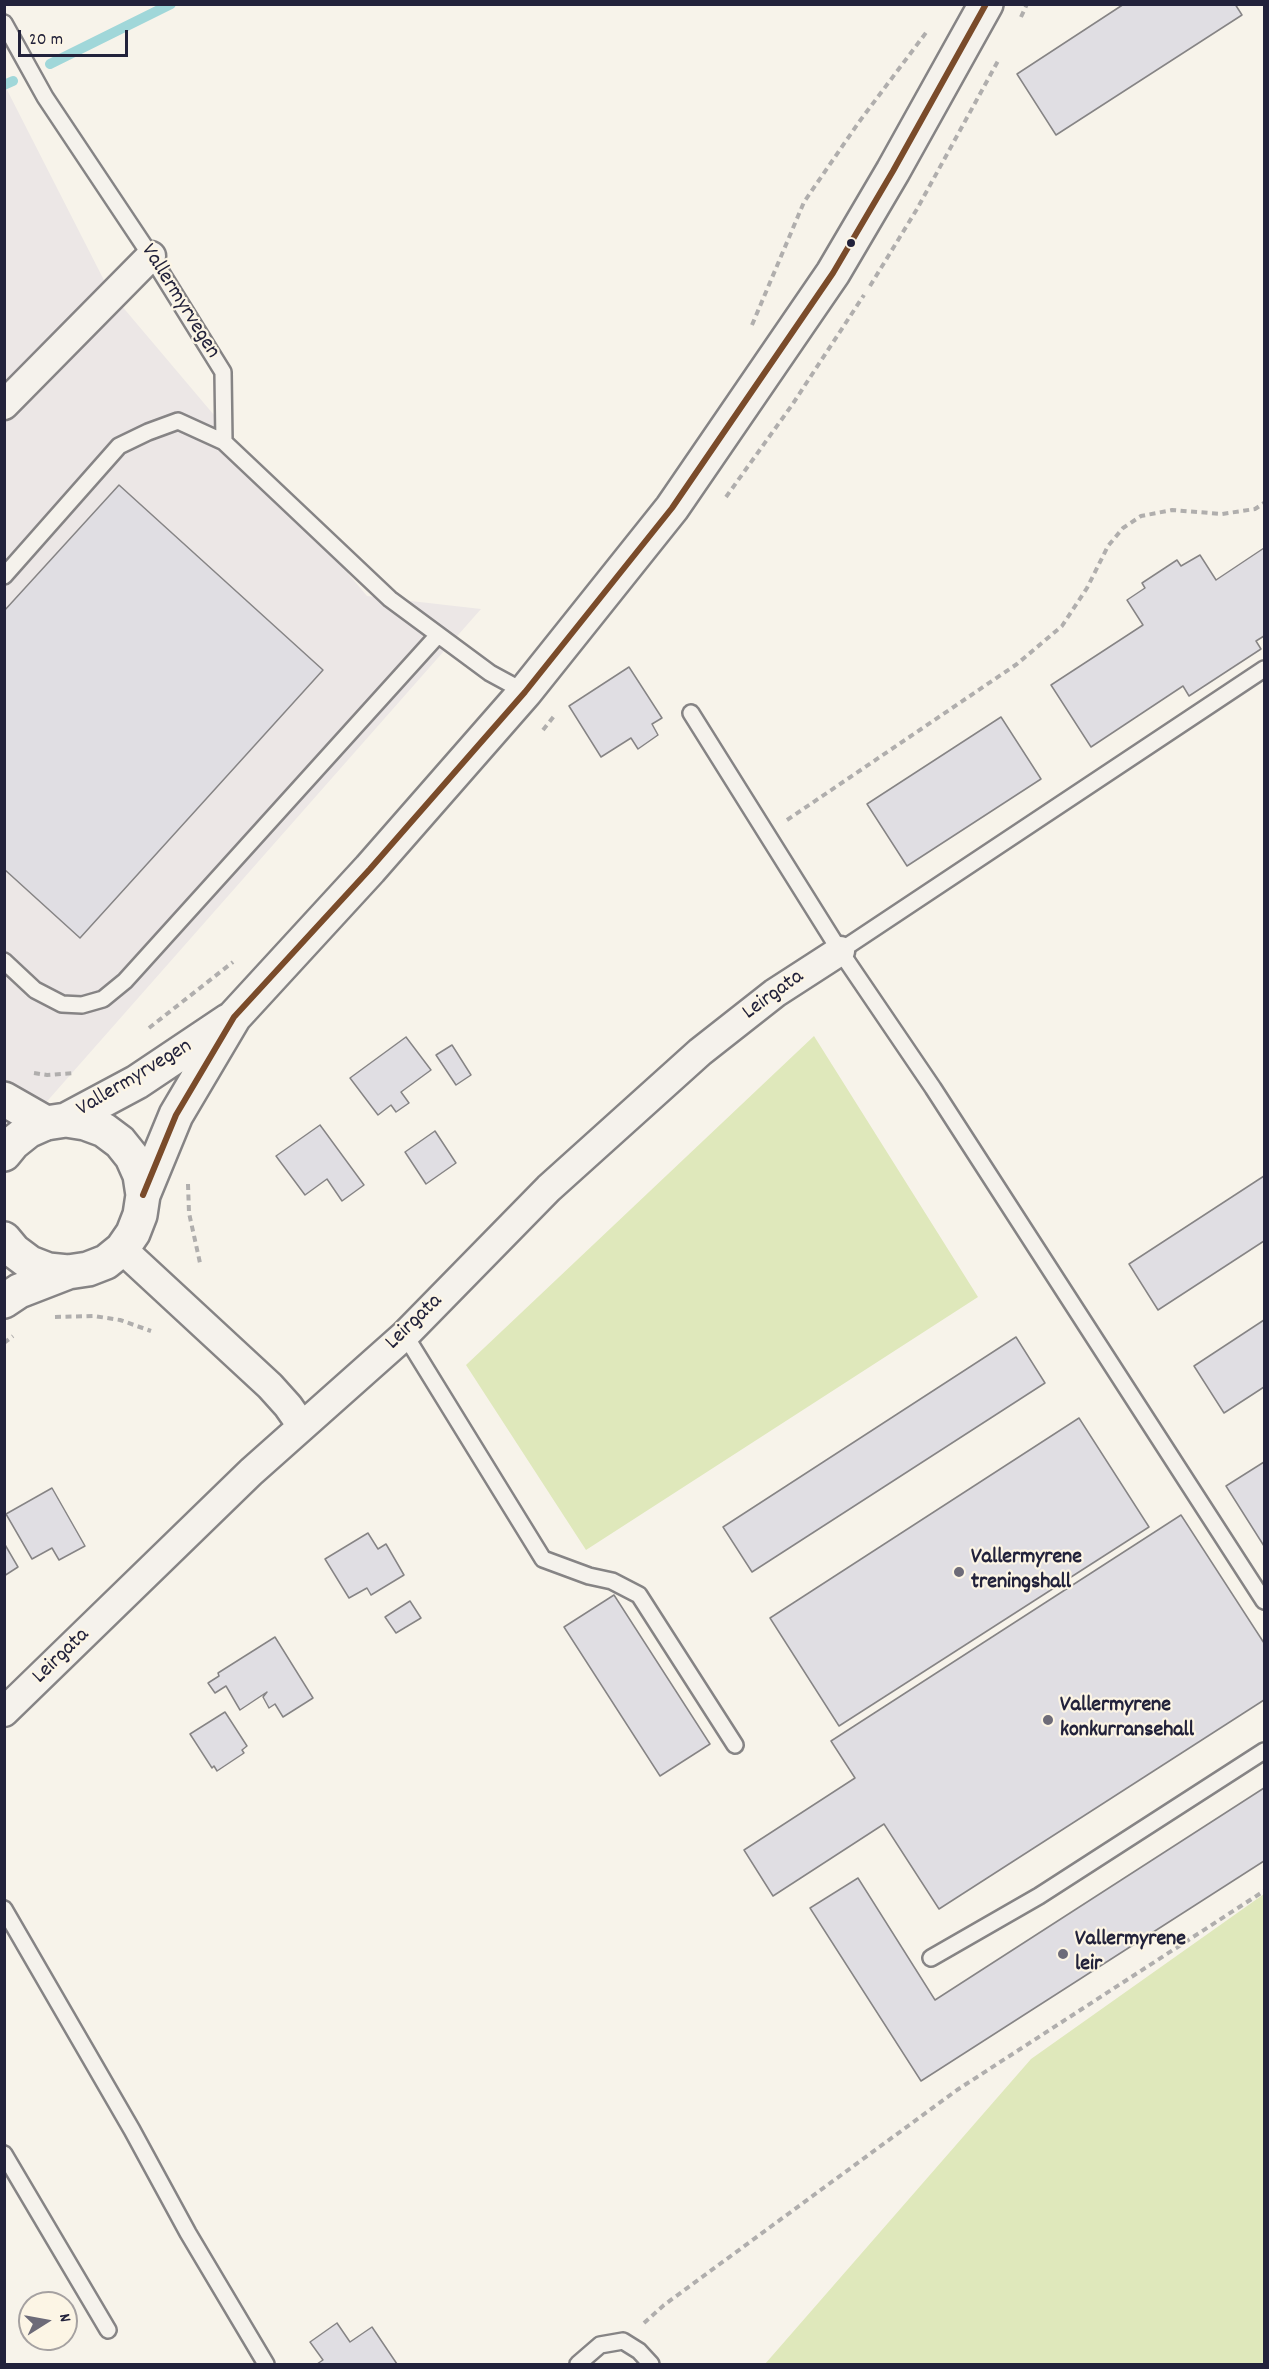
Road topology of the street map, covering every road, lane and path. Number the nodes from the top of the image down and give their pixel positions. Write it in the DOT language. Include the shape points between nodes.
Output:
graph roads {
  1 [pos="986,4"];
  2 [pos="934,23"];
  3 [pos="4,24"];
  4 [pos="151,256"];
  5 [pos="750,330"];
  6 [pos="4,405"];
  7 [pos="224,442"];
  8 [pos="1264,503"];
  9 [pos="4,576"];
  10 [pos="438,635"];
  11 [pos="1264,669"];
  12 [pos="525,692"];
  13 [pos="691,713"];
  14 [pos="766,834"];
  15 [pos="840,951"];
  16 [pos="237,959"];
  17 [pos="4,961"];
  18 [pos="234,1017"];
  19 [pos="146,1031"];
  20 [pos="80,1070"];
  21 [pos="29,1072"];
  22 [pos="4,1099"];
  23 [pos="56,1122"];
  24 [pos="4,1154"];
  25 [pos="143,1195"];
  26 [pos="4,1239"];
  27 [pos="122,1249"];
  28 [pos="68,1272"];
  29 [pos="4,1301"];
  30 [pos="52,1317"];
  31 [pos="18,1331"];
  32 [pos="151,1331"];
  33 [pos="405,1335"];
  34 [pos="4,1343"];
  35 [pos="302,1426"];
  36 [pos="1264,1601"];
  37 [pos="4,1712"];
  38 [pos="735,1745"];
  39 [pos="1264,1751"];
  40 [pos="1264,1891"];
  41 [pos="4,1910"];
  42 [pos="931,1958"];
  43 [pos="4,2154"];
  44 [pos="108,2330"];
  45 [pos="623,2341"];
  46 [pos="266,2364"];
  47 [pos="578,2364"];
  48 [pos="651,2364"];
  1 -- 12 [label="main road, Vallermyrvegen" via="833,273 756,388 672,508"];
  2 -- 5 [label="path" via="858,122 804,202"];
  3 -- 4 [label="lane, Vallermyrvegen" via="45,97"];
  4 -- 6 [label="street"];
  4 -- 7 [label="lane, Vallermyrvegen" via="223,372"];
  7 -- 9 [label="lane" via="178,421 119,446"];
  7 -- 10 [label="lane" via="390,599"];
  8 -- 14 [label="path" via="1255,509 1222,514 1172,510 1141,516 1123,528 1108,546 1087,588 1053,634 1017,664"];
  10 -- 12 [label="lane" via="490,674"];
  10 -- 17 [label="lane" via="125,981 103,999 82,1005 62,1004 35,990"];
  11 -- 15 [label="lane"];
  12 -- 18 [label="main road, Vallermyrvegen"];
  13 -- 14 [label="lane"];
  14 -- 15 [label="lane"];
  15 -- 33 [label="street, Leirgata" via="775,993 700,1052 549,1188"];
  15 -- 36 [label="lane" via="933,1088"];
  16 -- 19 [label="path"];
  18 -- 23 [label="main road, Vallermyrvegen" via="137,1082"];
  18 -- 25 [label="main road, Vallermyrvegen" via="176,1115"];
  20 -- 21 [label="path" via="47,1076"];
  22 -- 23 [label="main road"];
  23 -- 24 [label="main road, Vallermyrvegen" via="28,1131"];
  23 -- 25 [label="main road, Vallermyrvegen" via="85,1123 120,1142 132,1157"];
  25 -- 27 [label="main road, Vallermyrvegen" via="133,1233"];
  26 -- 28 [label="main road, Vallermyrvegen" via="30,1263"];
  27 -- 28 [label="main road, Vallermyrvegen" via="106,1262"];
  27 -- 35 [label="street" via="270,1386"];
  28 -- 29 [label="main road, Vallermyrvegen"];
  30 -- 32 [label="path" via="94,1316"];
  31 -- 34 [label="path"];
  33 -- 35 [label="street, Leirgata"];
  33 -- 38 [label="lane" via="543,1559 639,1594"];
  35 -- 37 [label="street, Leirgata"];
  39 -- 42 [label="lane" via="1039,1896"];
  40 -- 45 [label="path" via="957,2090 664,2305"];
  41 -- 46 [label="lane"];
  43 -- 44 [label="lane"];
  45 -- 47 [label="lane" via="600,2345"];
  45 -- 48 [label="lane"];
}
